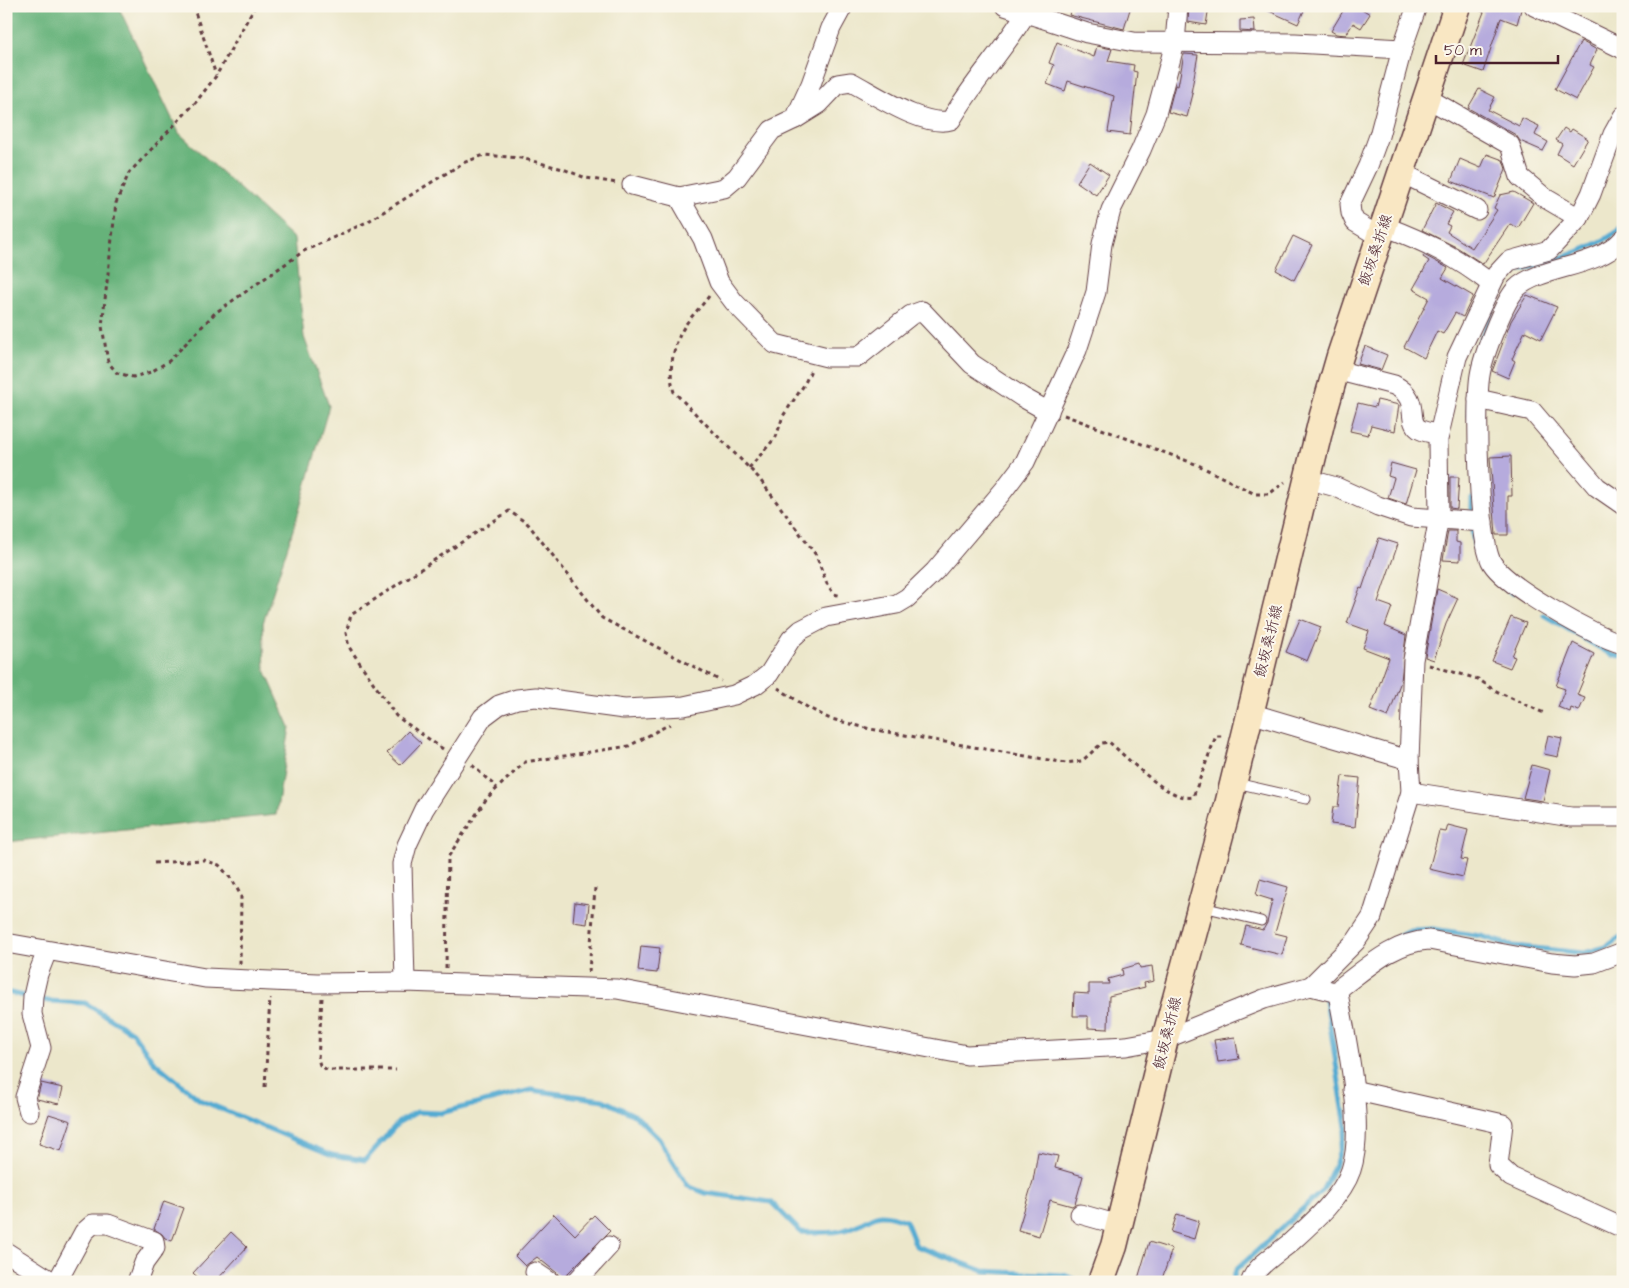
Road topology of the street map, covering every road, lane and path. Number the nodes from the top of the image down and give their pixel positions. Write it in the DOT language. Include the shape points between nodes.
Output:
graph roads {
  1 [pos="194,6"];
  2 [pos="255,6"];
  3 [pos="843,6"];
  4 [pos="1005,6"];
  5 [pos="1178,6"];
  6 [pos="1417,6"];
  7 [pos="1458,6"];
  8 [pos="1534,6"];
  9 [pos="1026,10"];
  10 [pos="1175,43"];
  11 [pos="1402,48"];
  12 [pos="1623,49"];
  13 [pos="216,76"];
  14 [pos="1427,98"];
  15 [pos="1623,116"];
  16 [pos="795,119"];
  17 [pos="1616,145"];
  18 [pos="1402,173"];
  19 [pos="632,185"];
  20 [pos="679,196"];
  21 [pos="1477,210"];
  22 [pos="1579,218"];
  23 [pos="1382,232"];
  24 [pos="1623,239"];
  25 [pos="719,282"];
  26 [pos="1504,282"];
  27 [pos="812,354"];
  28 [pos="1336,370"];
  29 [pos="1478,399"];
  30 [pos="1049,412"];
  31 [pos="1439,435"];
  32 [pos="749,468"];
  33 [pos="1307,479"];
  34 [pos="1623,505"];
  35 [pos="1439,517"];
  36 [pos="1474,521"];
  37 [pos="849,595"];
  38 [pos="1623,644"];
  39 [pos="1414,660"];
  40 [pos="764,678"];
  41 [pos="734,695"];
  42 [pos="684,706"];
  43 [pos="1546,714"];
  44 [pos="1247,726"];
  45 [pos="458,756"];
  46 [pos="1409,760"];
  47 [pos="1233,783"];
  48 [pos="497,788"];
  49 [pos="1411,792"];
  50 [pos="1306,799"];
  51 [pos="1623,817"];
  52 [pos="154,863"];
  53 [pos="595,888"];
  54 [pos="1201,906"];
  55 [pos="1261,921"];
  56 [pos="6,944"];
  57 [pos="48,951"];
  58 [pos="1623,952"];
  59 [pos="240,980"];
  60 [pos="271,981"];
  61 [pos="405,982"];
  62 [pos="322,983"];
  63 [pos="446,984"];
  64 [pos="588,988"];
  65 [pos="1325,989"];
  66 [pos="1165,1039"];
  67 [pos="396,1070"];
  68 [pos="265,1087"];
  69 [pos="1353,1090"];
  70 [pos="29,1112"];
  71 [pos="1080,1214"];
  72 [pos="1119,1225"];
  73 [pos="1623,1228"];
  74 [pos="609,1246"];
  75 [pos="6,1252"];
  76 [pos="53,1282"];
  77 [pos="57,1282"];
  78 [pos="137,1282"];
  79 [pos="576,1282"];
  80 [pos="1101,1282"];
  81 [pos="1251,1282"];
  1 -- 13 [label="path"];
  2 -- 13 [label="path"];
  3 -- 16 [label="street" via="830,28"];
  4 -- 9 [label="street"];
  5 -- 10 [label="street"];
  6 -- 11 [label="street"];
  7 -- 14 [label="main road, 飯坂桑折線"];
  8 -- 12 [label="street"];
  9 -- 10 [label="street" via="1097,35 1134,42"];
  9 -- 16 [label="street" via="1013,35 951,120 925,120 851,82 838,84 819,104"];
  10 -- 11 [label="street" via="1295,43"];
  10 -- 30 [label="street" via="1150,132 1111,210 1102,244 1096,292 1077,350"];
  11 -- 23 [label="street" via="1379,136 1350,204 1355,222"];
  13 -- 19 [label="path" via="130,173 116,203 102,326 108,362 117,373 133,377 151,372 169,361 215,313 304,250 367,222 463,163 484,155 521,158 586,178"];
  14 -- 18 [label="main road, 飯坂桑折線"];
  14 -- 22 [label="street" via="1510,145 1520,177 1545,198"];
  15 -- 17 [label="street"];
  16 -- 20 [label="street" via="772,130 737,177 724,188"];
  17 -- 22 [label="street"];
  18 -- 21 [label="street"];
  18 -- 23 [label="main road, 飯坂桑折線"];
  19 -- 20 [label="street"];
  20 -- 25 [label="street" via="702,239"];
  22 -- 26 [label="street" via="1549,250 1509,261"];
  23 -- 26 [label="street" via="1440,249"];
  23 -- 28 [label="main road, 飯坂桑折線"];
  24 -- 26 [label="street" via="1584,262 1526,281"];
  25 -- 27 [label="street" via="775,344"];
  25 -- 32 [label="path" via="686,325 673,354 672,384 674,392"];
  26 -- 29 [label="street" via="1483,358"];
  26 -- 31 [label="street" via="1457,357"];
  27 -- 30 [label="street" via="858,357 911,315 922,311 972,364"];
  27 -- 32 [label="path" via="813,366 783,416 776,437"];
  28 -- 31 [label="street" via="1403,389 1410,397 1415,424 1419,429"];
  28 -- 33 [label="main road, 飯坂桑折線"];
  29 -- 34 [label="street" via="1532,411 1598,487"];
  29 -- 36 [label="street"];
  30 -- 33 [label="path" via="1072,417 1198,465 1255,494 1269,494 1287,480"];
  30 -- 40 [label="street" via="1025,462 919,588 897,604 826,617 801,630"];
  31 -- 35 [label="street"];
  32 -- 37 [label="path" via="816,555 834,594"];
  33 -- 35 [label="street" via="1336,486 1378,506 1411,516"];
  33 -- 44 [label="main road, 飯坂桑折線"];
  35 -- 36 [label="street"];
  35 -- 39 [label="street"];
  36 -- 38 [label="street" via="1487,554 1498,570 1527,593"];
  39 -- 43 [label="path" via="1478,678 1494,690"];
  39 -- 46 [label="street"];
  40 -- 41 [label="street"];
  40 -- 44 [label="path" via="828,718 870,729 1066,763 1082,761 1102,743 1109,742 1166,790 1184,798 1193,797 1216,736"];
  41 -- 42 [label="street"];
  41 -- 45 [label="path" via="720,681 602,618 528,524 509,511 351,615 346,632 349,647 396,716"];
  42 -- 45 [label="street" via="624,709 536,697 517,699 499,705 482,717"];
  42 -- 48 [label="path" via="682,714 671,724 629,746 525,762"];
  44 -- 46 [label="street"];
  44 -- 47 [label="main road, 飯坂桑折線"];
  45 -- 48 [label="path"];
  45 -- 61 [label="street" via="424,809 402,864"];
  46 -- 49 [label="street"];
  47 -- 50 [label="lane"];
  47 -- 54 [label="main road, 飯坂桑折線"];
  48 -- 63 [label="path" via="448,857"];
  49 -- 51 [label="street" via="1571,817"];
  49 -- 65 [label="street" via="1372,917"];
  52 -- 59 [label="path" via="204,860 219,865 233,880 241,896"];
  53 -- 64 [label="path"];
  54 -- 55 [label="lane"];
  54 -- 66 [label="main road, 飯坂桑折線"];
  56 -- 57 [label="street"];
  57 -- 59 [label="street" via="205,978"];
  57 -- 70 [label="street" via="33,996 32,1014 41,1048 25,1096"];
  58 -- 65 [label="street" via="1594,963 1575,965 1429,940 1412,941 1386,954 1341,987"];
  59 -- 60 [label="street"];
  60 -- 62 [label="street"];
  60 -- 68 [label="path"];
  61 -- 62 [label="street"];
  61 -- 63 [label="street"];
  62 -- 67 [label="path" via="320,1065 327,1070"];
  63 -- 64 [label="street"];
  64 -- 66 [label="street" via="618,989 709,1005 967,1056 1126,1046"];
  65 -- 66 [label="street" via="1264,1000"];
  65 -- 69 [label="street"];
  66 -- 72 [label="main road, 飯坂桑折線"];
  69 -- 73 [label="street" via="1503,1124 1498,1165 1511,1177"];
  69 -- 81 [label="street" via="1357,1132 1351,1170 1333,1200 1310,1225 1257,1271"];
  71 -- 72 [label="street"];
  72 -- 80 [label="main road, 飯坂桑折線"];
  74 -- 79 [label="street"];
  75 -- 76 [label="street"];
  77 -- 78 [label="street" via="84,1232 93,1224 108,1224 154,1241 155,1248 144,1263"];
}
